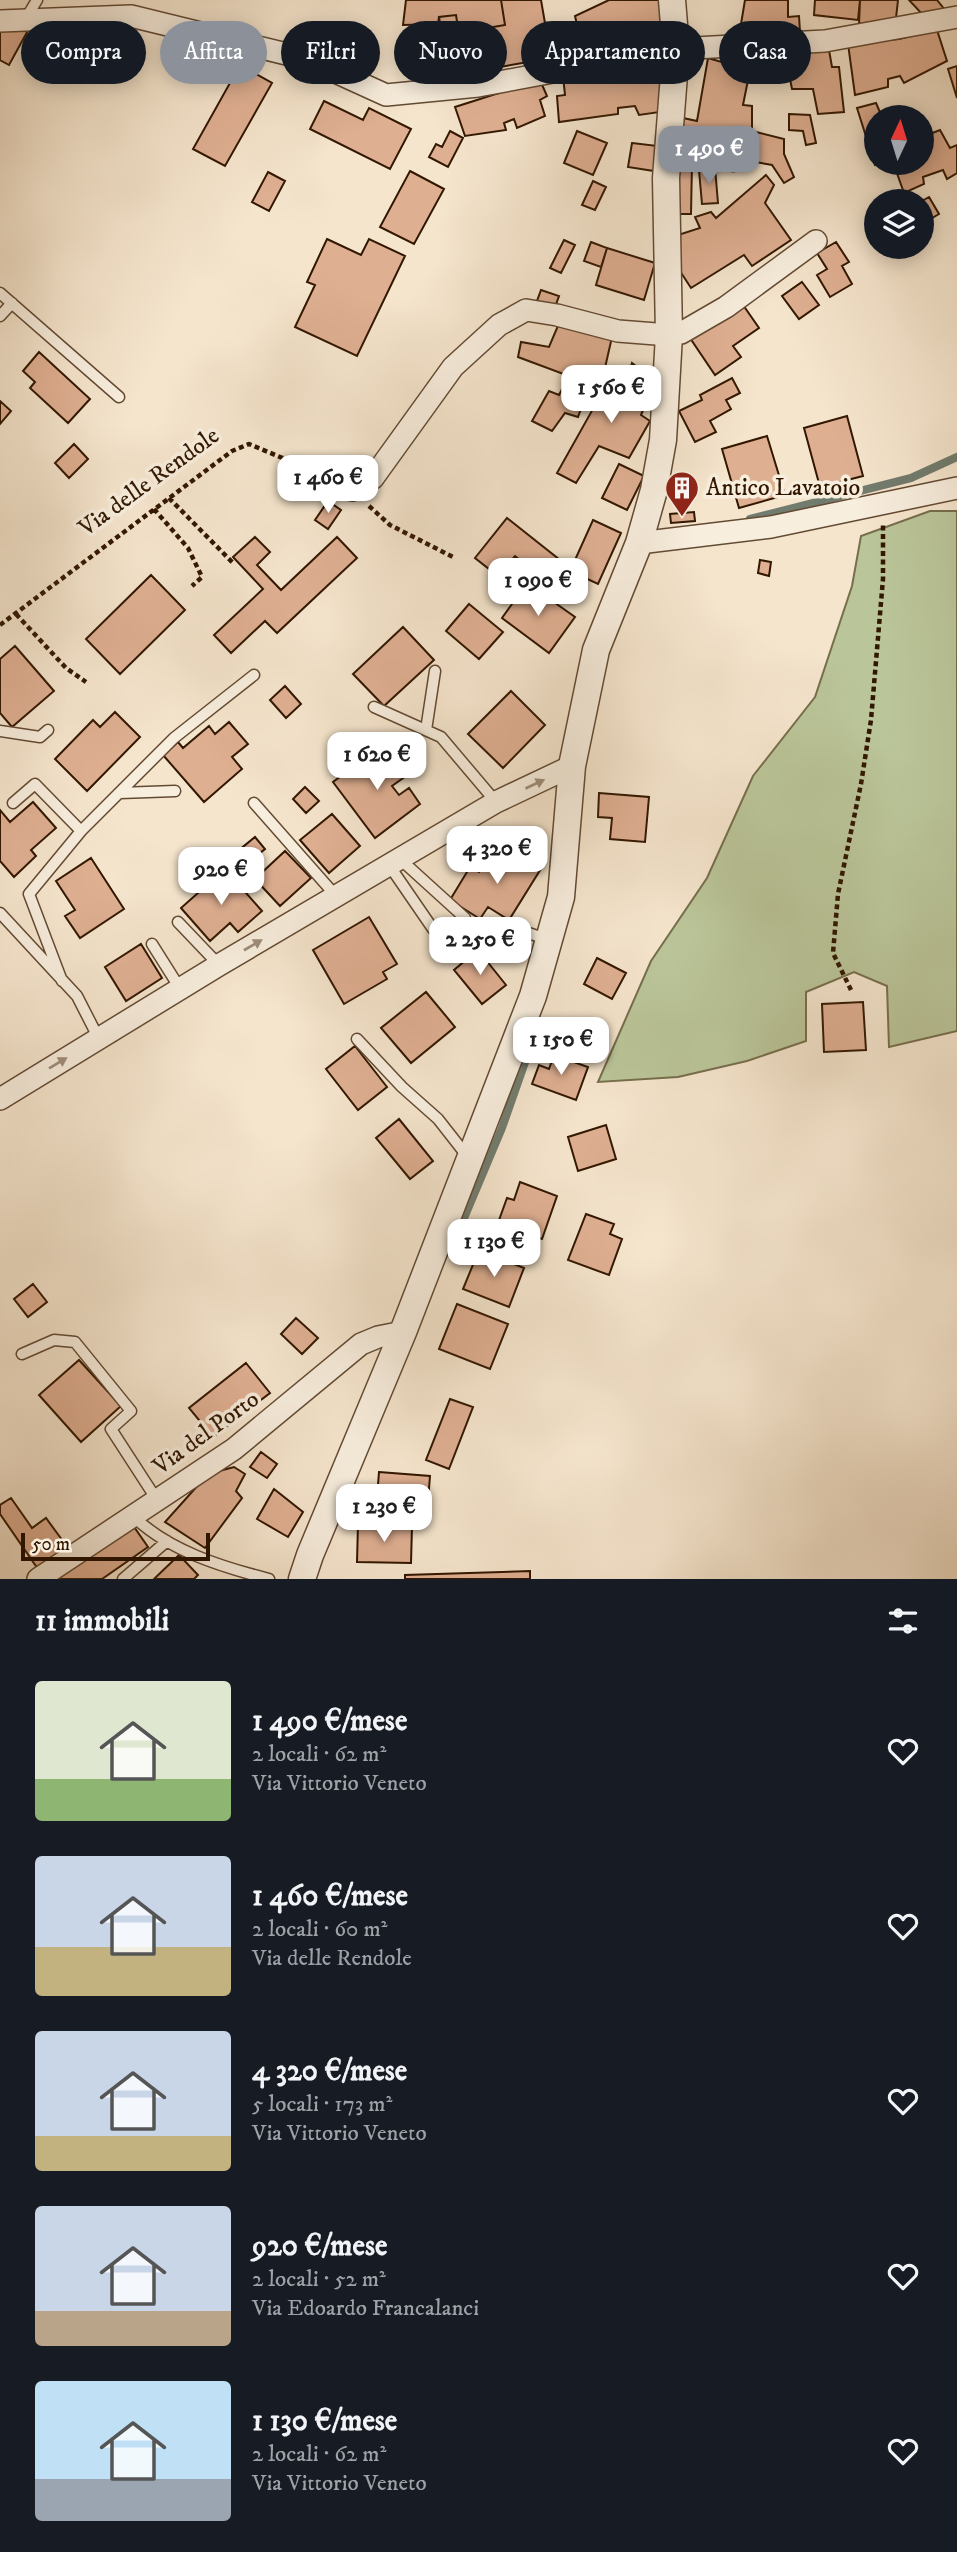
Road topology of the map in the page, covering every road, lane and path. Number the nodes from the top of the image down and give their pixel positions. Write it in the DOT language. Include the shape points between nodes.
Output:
graph roads {
  1 [pos="672,0"];
  2 [pos="32,8"];
  3 [pos="957,17"];
  4 [pos="0,21"];
  5 [pos="674,21"];
  6 [pos="705,47"];
  7 [pos="521,78"];
  8 [pos="673,84"];
  9 [pos="668,145"];
  10 [pos="733,166"];
  11 [pos="816,242"];
  12 [pos="0,293"];
  13 [pos="12,303"];
  14 [pos="0,316"];
  15 [pos="669,335"];
  16 [pos="120,397"];
  17 [pos="957,488"];
  18 [pos="352,490"];
  19 [pos="169,498"];
  20 [pos="883,503"];
  21 [pos="154,509"];
  22 [pos="639,543"];
  23 [pos="455,558"];
  24 [pos="234,564"];
  25 [pos="192,586"];
  26 [pos="16,614"];
  27 [pos="0,625"];
  28 [pos="435,671"];
  29 [pos="254,675"];
  30 [pos="86,682"];
  31 [pos="374,708"];
  32 [pos="48,730"];
  33 [pos="426,730"];
  34 [pos="0,732"];
  35 [pos="572,766"];
  36 [pos="175,791"];
  37 [pos="120,793"];
  38 [pos="496,802"];
  39 [pos="13,803"];
  40 [pos="254,803"];
  41 [pos="81,831"];
  42 [pos="395,862"];
  43 [pos="336,896"];
  44 [pos="0,913"];
  45 [pos="465,918"];
  46 [pos="178,922"];
  47 [pos="502,924"];
  48 [pos="433,929"];
  49 [pos="549,940"];
  50 [pos="152,944"];
  51 [pos="219,965"];
  52 [pos="62,981"];
  53 [pos="181,990"];
  54 [pos="851,990"];
  55 [pos="526,1019"];
  56 [pos="574,1038"];
  57 [pos="99,1039"];
  58 [pos="357,1039"];
  59 [pos="0,1099"];
  60 [pos="470,1159"];
  61 [pos="403,1332"];
  62 [pos="22,1354"];
  63 [pos="157,1500"];
  64 [pos="133,1516"];
  65 [pos="167,1541"];
  66 [pos="38,1579"];
  67 [pos="123,1579"];
  68 [pos="269,1579"];
  69 [pos="302,1579"];
  1 -- 5 [label="street"];
  2 -- 4 [label="street"];
  2 -- 7 [label="street" via="131,16 307,59 386,95"];
  3 -- 6 [label="street" via="825,41"];
  8 -- 9 [label="street"];
  9 -- 10 [label="lane"];
  9 -- 15 [label="street"];
  11 -- 15 [label="street" via="726,307"];
  12 -- 13 [label="lane"];
  13 -- 14 [label="lane"];
  13 -- 16 [label="lane"];
  15 -- 18 [label="street" via="618,331 526,310 499,325 453,367 373,478"];
  15 -- 22 [label="street" via="663,440"];
  17 -- 20 [label="street"];
  18 -- 19 [label="path, Via delle Rendole" via="332,487 292,462 249,444 232,451"];
  18 -- 23 [label="path" via="390,525"];
  19 -- 21 [label="path, Via delle Rendole"];
  19 -- 24 [label="path"];
  20 -- 22 [label="street" via="771,527"];
  20 -- 54 [label="path" via="884,579 871,720 838,894 833,953"];
  21 -- 25 [label="path" via="188,548 202,577"];
  21 -- 26 [label="path, Via delle Rendole"];
  22 -- 35 [label="street" via="596,650"];
  26 -- 27 [label="path, Via delle Rendole"];
  26 -- 30 [label="path" via="66,668"];
  28 -- 33 [label="lane"];
  29 -- 37 [label="lane" via="174,738"];
  31 -- 33 [label="lane"];
  32 -- 34 [label="lane" via="40,737"];
  33 -- 38 [label="lane" via="441,737"];
  38 -- 35 [label="street, one-way"];
  35 -- 49 [label="street" via="561,897"];
  36 -- 37 [label="lane"];
  37 -- 41 [label="lane"];
  38 -- 42 [label="street"];
  39 -- 41 [label="lane" via="35,784"];
  40 -- 43 [label="lane"];
  41 -- 52 [label="lane" via="29,894"];
  42 -- 43 [label="street"];
  42 -- 45 [label="lane"];
  42 -- 48 [label="lane"];
  51 -- 43 [label="street, one-way"];
  44 -- 52 [label="lane"];
  46 -- 51 [label="lane"];
  47 -- 49 [label="lane"];
  49 -- 55 [label="street"];
  50 -- 53 [label="lane"];
  51 -- 53 [label="street"];
  52 -- 57 [label="lane" via="77,996"];
  53 -- 57 [label="street"];
  55 -- 56 [label="lane"];
  55 -- 60 [label="street"];
  59 -- 57 [label="street, one-way"];
  58 -- 60 [label="lane" via="438,1119"];
  60 -- 61 [label="street"];
  61 -- 63 [label="street, Via del Porto" via="361,1344 234,1449"];
  61 -- 69 [label="street"];
  62 -- 63 [label="lane" via="54,1340 75,1342 131,1412 111,1429"];
  63 -- 64 [label="street, Via del Porto"];
  64 -- 65 [label="lane" via="151,1534"];
  64 -- 66 [label="street, Via del Porto"];
  65 -- 67 [label="lane"];
  65 -- 68 [label="lane"];
}
